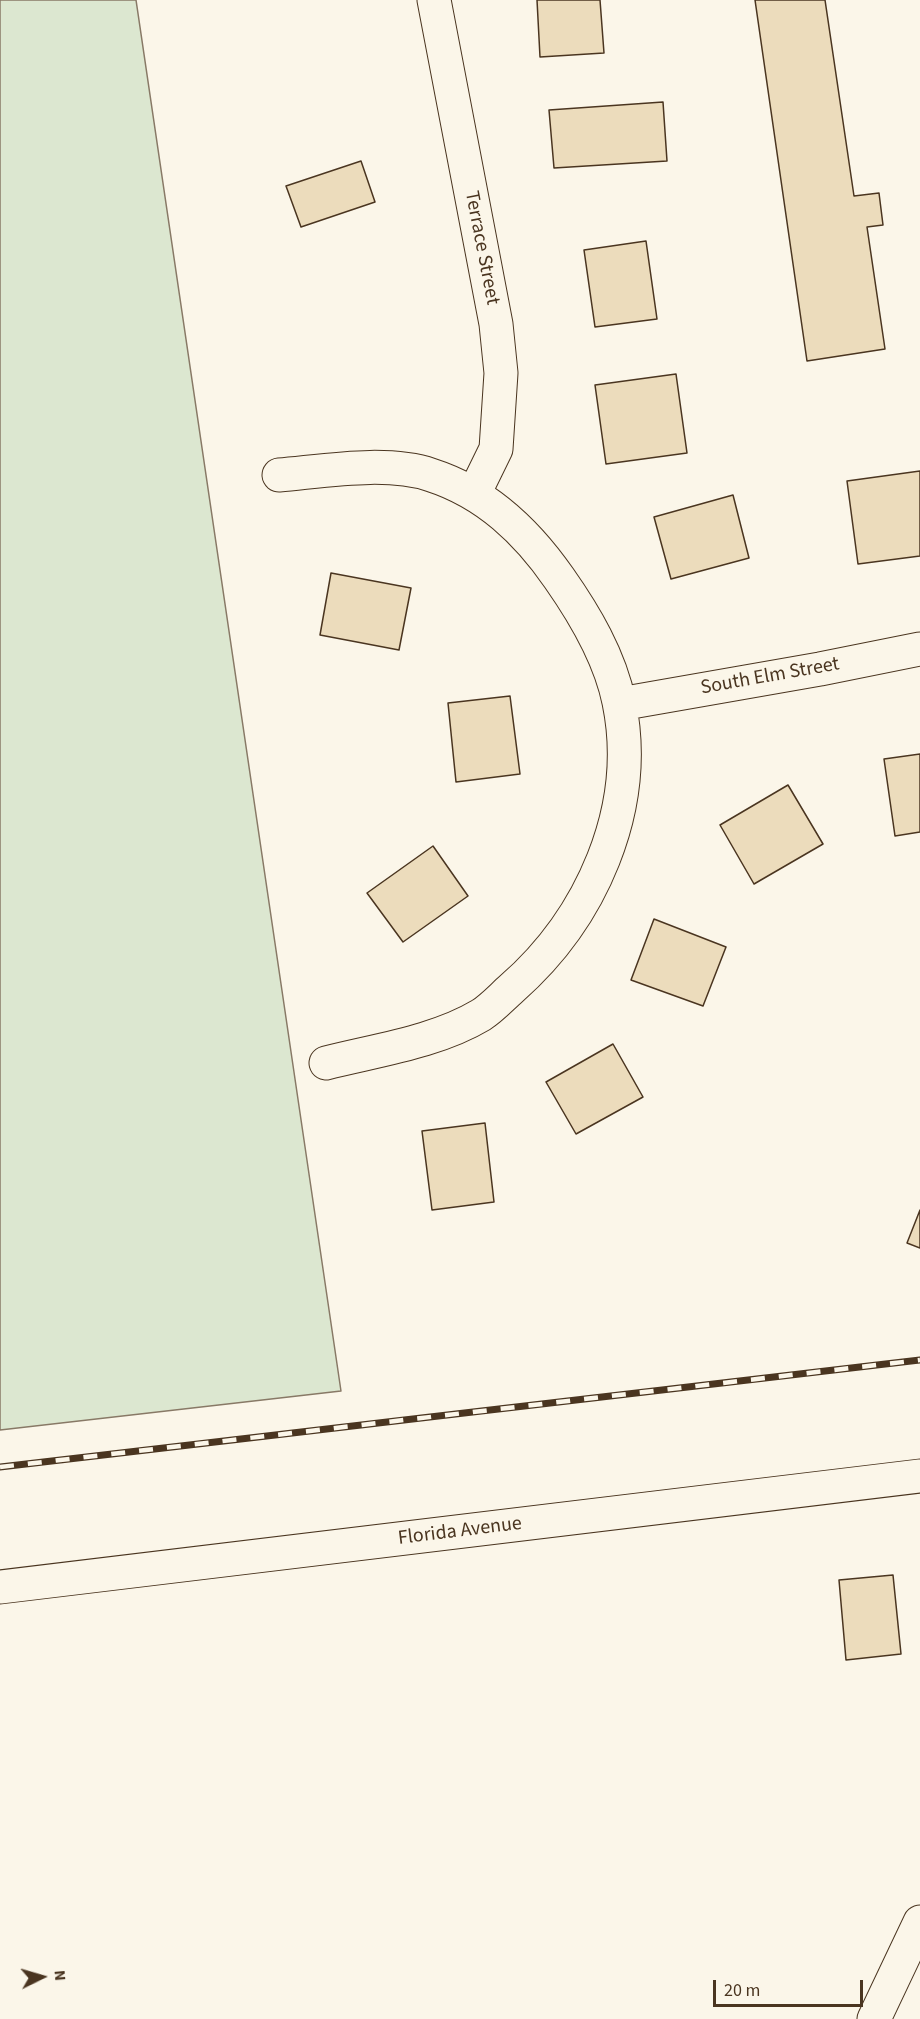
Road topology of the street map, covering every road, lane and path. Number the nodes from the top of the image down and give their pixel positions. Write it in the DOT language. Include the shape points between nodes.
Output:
graph roads {
  1 [pos="434,0"];
  2 [pos="279,475"];
  3 [pos="474,494"];
  4 [pos="920,649"];
  5 [pos="620,704"];
  6 [pos="326,1063"];
  7 [pos="920,1476"];
  8 [pos="0,1587"];
  9 [pos="920,1922"];
  10 [pos="874,2019"];
  1 -- 3 [label="street, Terrace Street" via="496,324 501,373 496,449"];
  2 -- 3 [label="street" via="380,467 430,474"];
  3 -- 5 [label="street" via="510,519 546,560 594,635"];
  4 -- 5 [label="street, South Elm Street"];
  5 -- 6 [label="street" via="625,771 613,831 595,880 570,925 531,971 483,1014 449,1031"];
  7 -- 8 [label="street, Florida Avenue"];
  9 -- 10 [label="street"];
}
